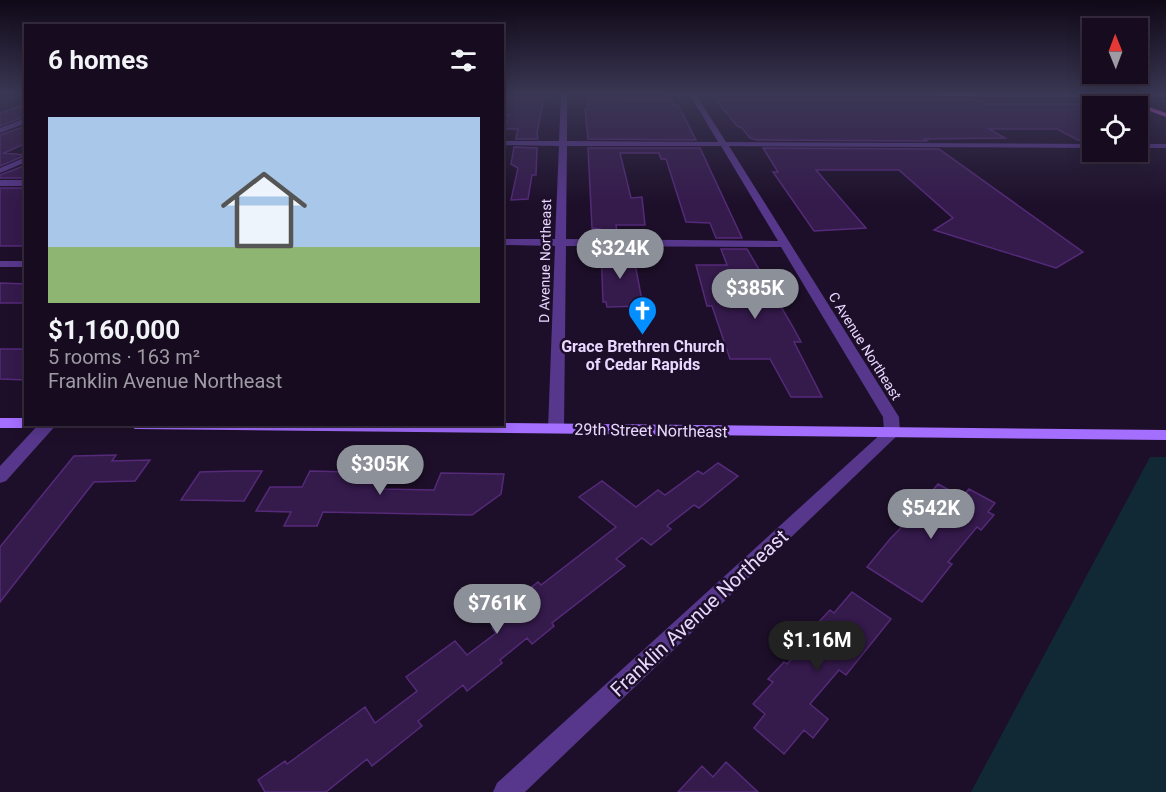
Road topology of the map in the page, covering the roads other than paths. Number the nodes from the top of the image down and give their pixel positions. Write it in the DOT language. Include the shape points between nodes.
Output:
graph roads {
  1 [pos="563,130"];
  2 [pos="714,130"];
  3 [pos="504,143"];
  4 [pos="563,143"];
  5 [pos="723,144"];
  6 [pos="1082,146"];
  7 [pos="1148,146"];
  8 [pos="1166,146"];
  9 [pos="24,160"];
  10 [pos="0,171"];
  11 [pos="0,183"];
  12 [pos="24,183"];
  13 [pos="504,242"];
  14 [pos="561,242"];
  15 [pos="785,244"];
  16 [pos="0,264"];
  17 [pos="24,264"];
  18 [pos="0,423"];
  19 [pos="24,423"];
  20 [pos="47,426"];
  21 [pos="307,426"];
  22 [pos="556,429"];
  23 [pos="892,433"];
  24 [pos="1166,435"];
  25 [pos="0,477"];
  26 [pos="506,792"];
  1 -- 4 [label="street, D Avenue Northeast"];
  2 -- 5 [label="street, C Avenue Northeast"];
  3 -- 4 [label="street"];
  4 -- 5 [label="street"];
  4 -- 14 [label="street, D Avenue Northeast"];
  5 -- 6 [label="street"];
  5 -- 15 [label="street, C Avenue Northeast"];
  7 -- 8 [label="street"];
  9 -- 10 [label="street"];
  11 -- 12 [label="street"];
  13 -- 14 [label="street"];
  14 -- 15 [label="street"];
  14 -- 22 [label="street, D Avenue Northeast"];
  15 -- 23 [label="street, C Avenue Northeast" via="891,417"];
  16 -- 17 [label="street"];
  18 -- 19 [label="main road"];
  20 -- 25 [label="street"];
  21 -- 22 [label="main road, 29th Street Northeast"];
  22 -- 23 [label="main road, 29th Street Northeast"];
  23 -- 24 [label="main road, 29th Street Northeast"];
  23 -- 26 [label="street, Franklin Avenue Northeast"];
}
